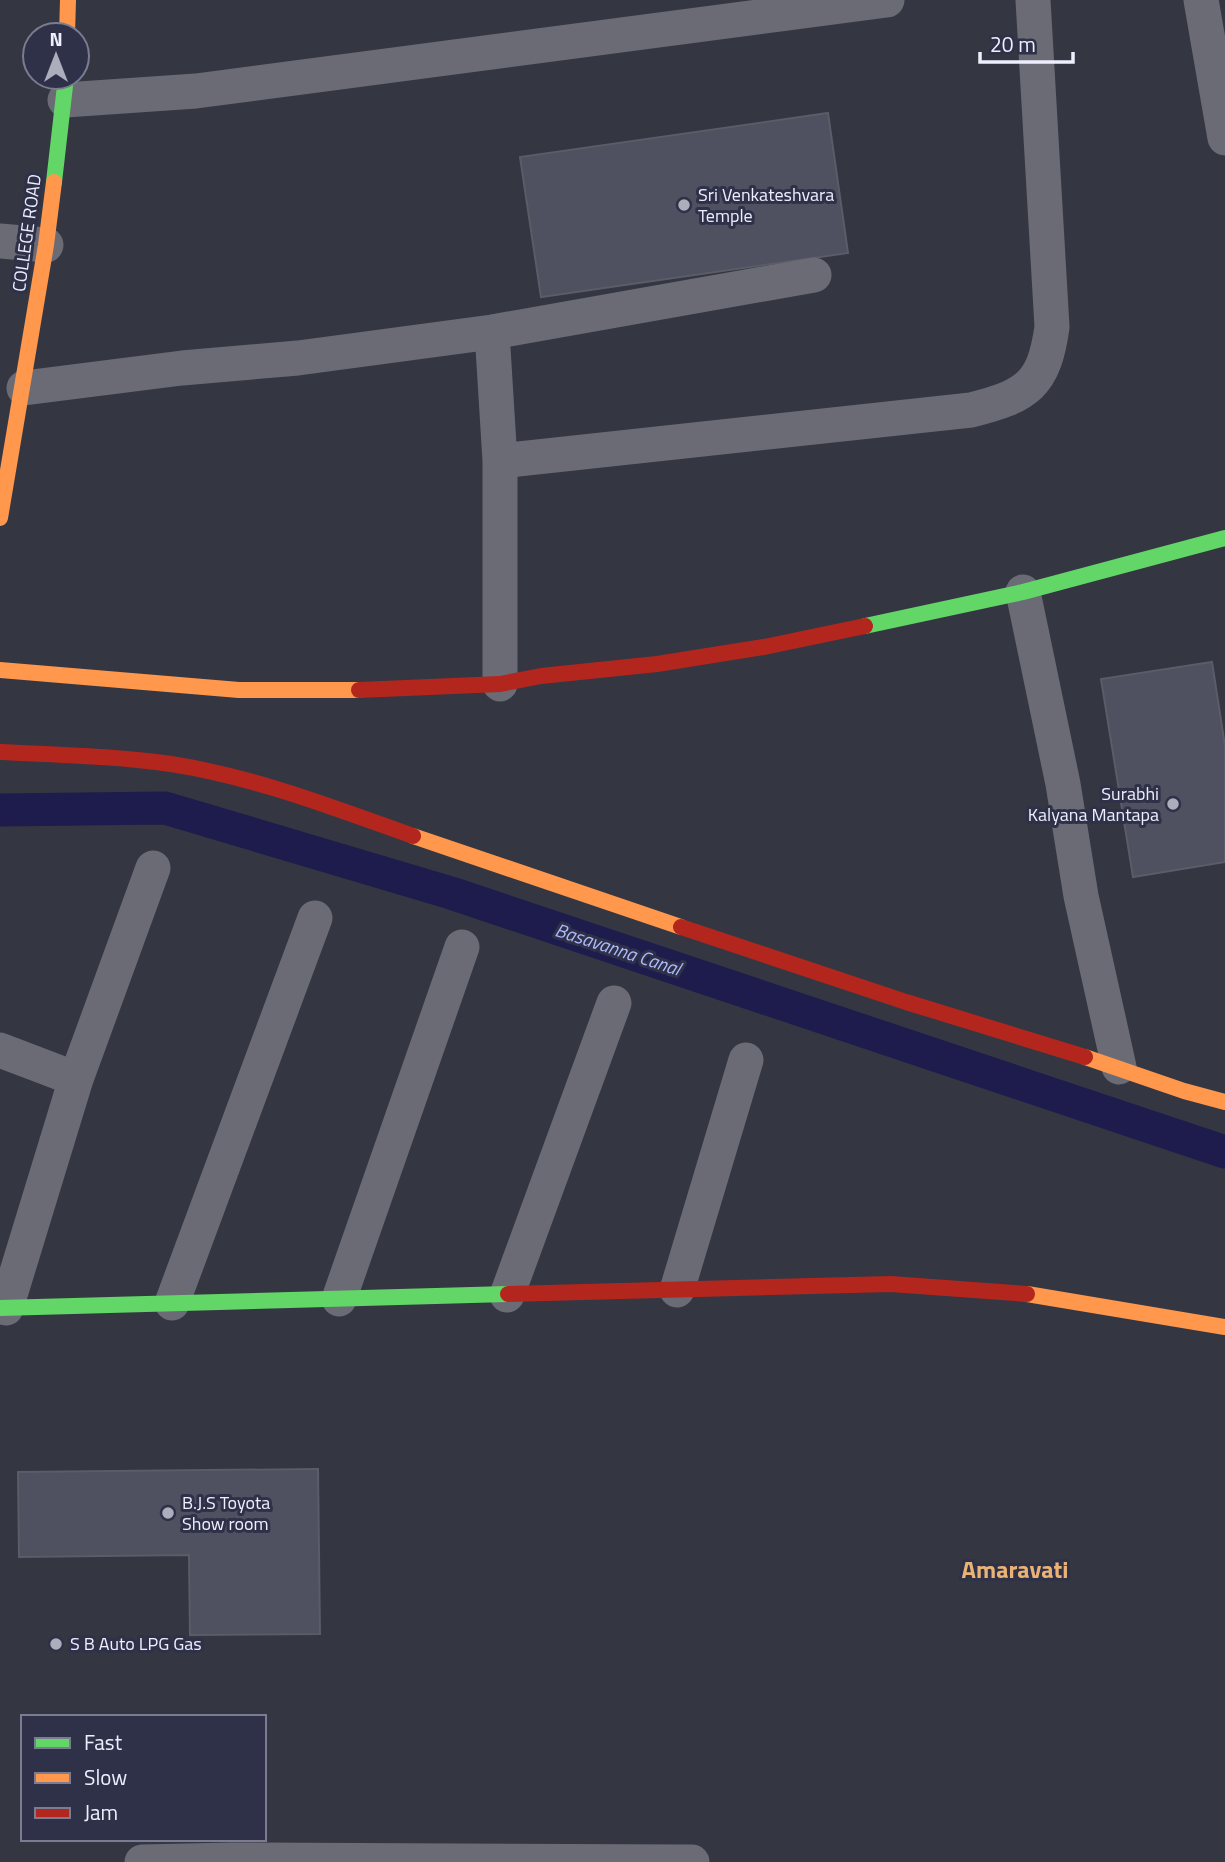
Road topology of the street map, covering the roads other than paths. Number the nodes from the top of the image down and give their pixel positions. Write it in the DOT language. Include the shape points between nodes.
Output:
graph roads {
  1 [pos="68,0"];
  2 [pos="887,0"];
  3 [pos="1034,0"];
  4 [pos="1201,0"];
  5 [pos="67,21"];
  6 [pos="91,89"];
  7 [pos="65,91"];
  8 [pos="1225,138"];
  9 [pos="0,241"];
  10 [pos="46,245"];
  11 [pos="814,275"];
  12 [pos="492,332"];
  13 [pos="24,388"];
  14 [pos="500,461"];
  15 [pos="0,518"];
  16 [pos="1225,538"];
  17 [pos="1023,592"];
  18 [pos="0,670"];
  19 [pos="500,684"];
  20 [pos="0,752"];
  21 [pos="153,868"];
  22 [pos="315,918"];
  23 [pos="462,947"];
  24 [pos="614,1003"];
  25 [pos="0,1050"];
  26 [pos="746,1060"];
  27 [pos="1119,1067"];
  28 [pos="76,1079"];
  29 [pos="1225,1102"];
  30 [pos="677,1290"];
  31 [pos="508,1295"];
  32 [pos="339,1299"];
  33 [pos="172,1303"];
  34 [pos="3,1308"];
  35 [pos="1225,1327"];
  36 [pos="306,1861"];
  37 [pos="142,1862"];
  38 [pos="692,1862"];
  1 -- 5 [label="street"];
  2 -- 6 [label="street" via="196,91"];
  3 -- 14 [label="street" via="1052,327 1048,357 1037,378 998,404 971,410"];
  4 -- 8 [label="street"];
  7 -- 10 [label="street, COLLEGE ROAD"];
  9 -- 10 [label="street"];
  10 -- 13 [label="street, COLLEGE ROAD"];
  11 -- 12 [label="street"];
  12 -- 13 [label="street"];
  12 -- 14 [label="street"];
  13 -- 15 [label="street, COLLEGE ROAD"];
  14 -- 19 [label="street"];
  16 -- 17 [label="street"];
  17 -- 19 [label="street" via="764,647"];
  17 -- 27 [label="street"];
  18 -- 19 [label="street" via="239,690"];
  20 -- 27 [label="street" via="171,764 227,775 906,1002"];
  21 -- 28 [label="street"];
  22 -- 33 [label="street"];
  23 -- 32 [label="street"];
  24 -- 31 [label="street"];
  25 -- 28 [label="street"];
  26 -- 30 [label="street"];
  27 -- 29 [label="street"];
  28 -- 34 [label="street"];
  30 -- 31 [label="street"];
  30 -- 35 [label="street" via="891,1284 969,1288"];
  31 -- 32 [label="street"];
  32 -- 33 [label="street"];
  33 -- 34 [label="street"];
  36 -- 37 [label="street"];
  36 -- 38 [label="street"];
}
